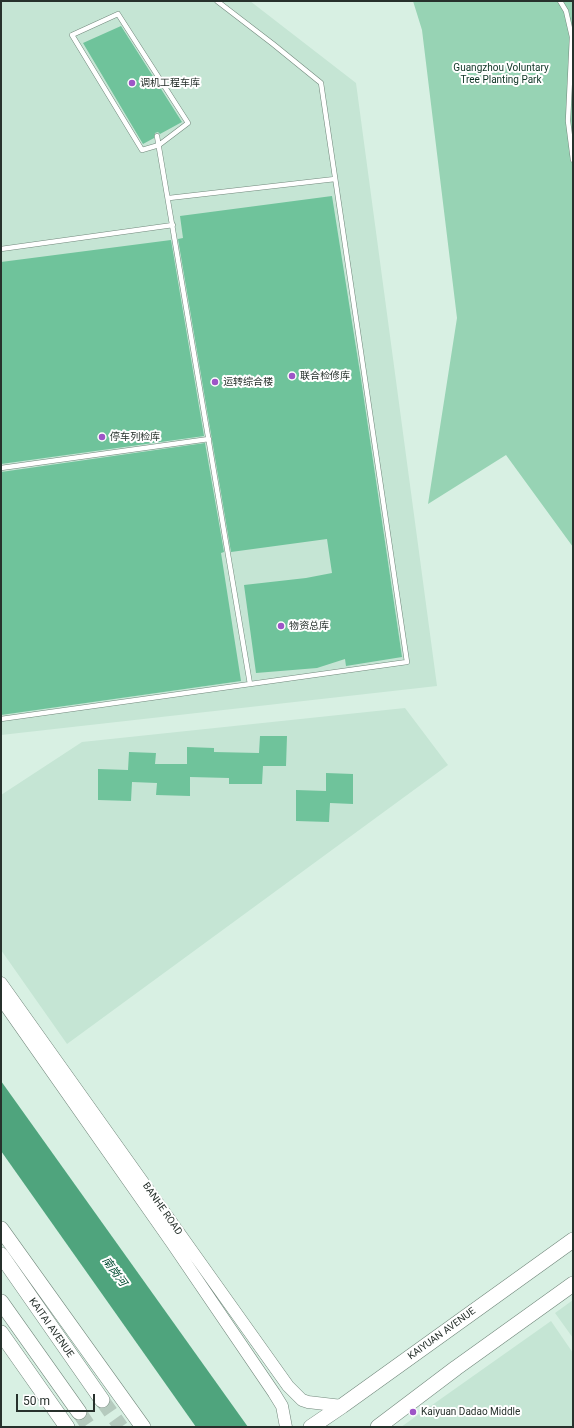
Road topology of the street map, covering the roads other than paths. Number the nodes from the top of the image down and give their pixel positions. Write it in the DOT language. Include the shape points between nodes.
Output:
graph roads {
  1 [pos="217,1"];
  2 [pos="560,1"];
  3 [pos="157,136"];
  4 [pos="159,144"];
  5 [pos="573,160"];
  6 [pos="335,179"];
  7 [pos="169,198"];
  8 [pos="173,225"];
  9 [pos="1,249"];
  10 [pos="209,439"];
  11 [pos="1,468"];
  12 [pos="250,684"];
  13 [pos="1,719"];
  14 [pos="1,983"];
  15 [pos="1,999"];
  16 [pos="1,1229"];
  17 [pos="573,1240"];
  18 [pos="1,1255"];
  19 [pos="573,1284"];
  20 [pos="1,1302"];
  21 [pos="1,1333"];
  22 [pos="102,1400"];
  23 [pos="342,1406"];
  24 [pos="79,1412"];
  25 [pos="67,1427"];
  26 [pos="143,1427"];
  27 [pos="286,1427"];
  28 [pos="311,1427"];
  29 [pos="378,1427"];
  1 -- 6 [label="lane" via="321,84"];
  2 -- 5 [label="lane" via="566,11 572,37 568,121"];
  3 -- 4 [label="lane"];
  4 -- 4 [label="lane" via="142,150 72,36 118,14 188,123"];
  4 -- 7 [label="lane"];
  6 -- 7 [label="lane"];
  6 -- 12 [label="lane" via="407,662"];
  7 -- 8 [label="lane"];
  8 -- 9 [label="lane"];
  8 -- 10 [label="lane"];
  10 -- 11 [label="lane"];
  10 -- 12 [label="lane"];
  12 -- 13 [label="lane"];
  14 -- 23 [label="street, BANHE ROAD" via="288,1386 302,1400"];
  15 -- 27 [label="street, BANHE ROAD" via="274,1393 282,1406"];
  16 -- 26 [label="main road"];
  17 -- 23 [label="main road, KAIYUAN AVENUE"];
  18 -- 22 [label="main road, KAITAI AVENUE"];
  19 -- 29 [label="main road"];
  20 -- 24 [label="main road"];
  21 -- 25 [label="main road"];
  23 -- 28 [label="main road, KAIYUAN AVENUE"];
}
